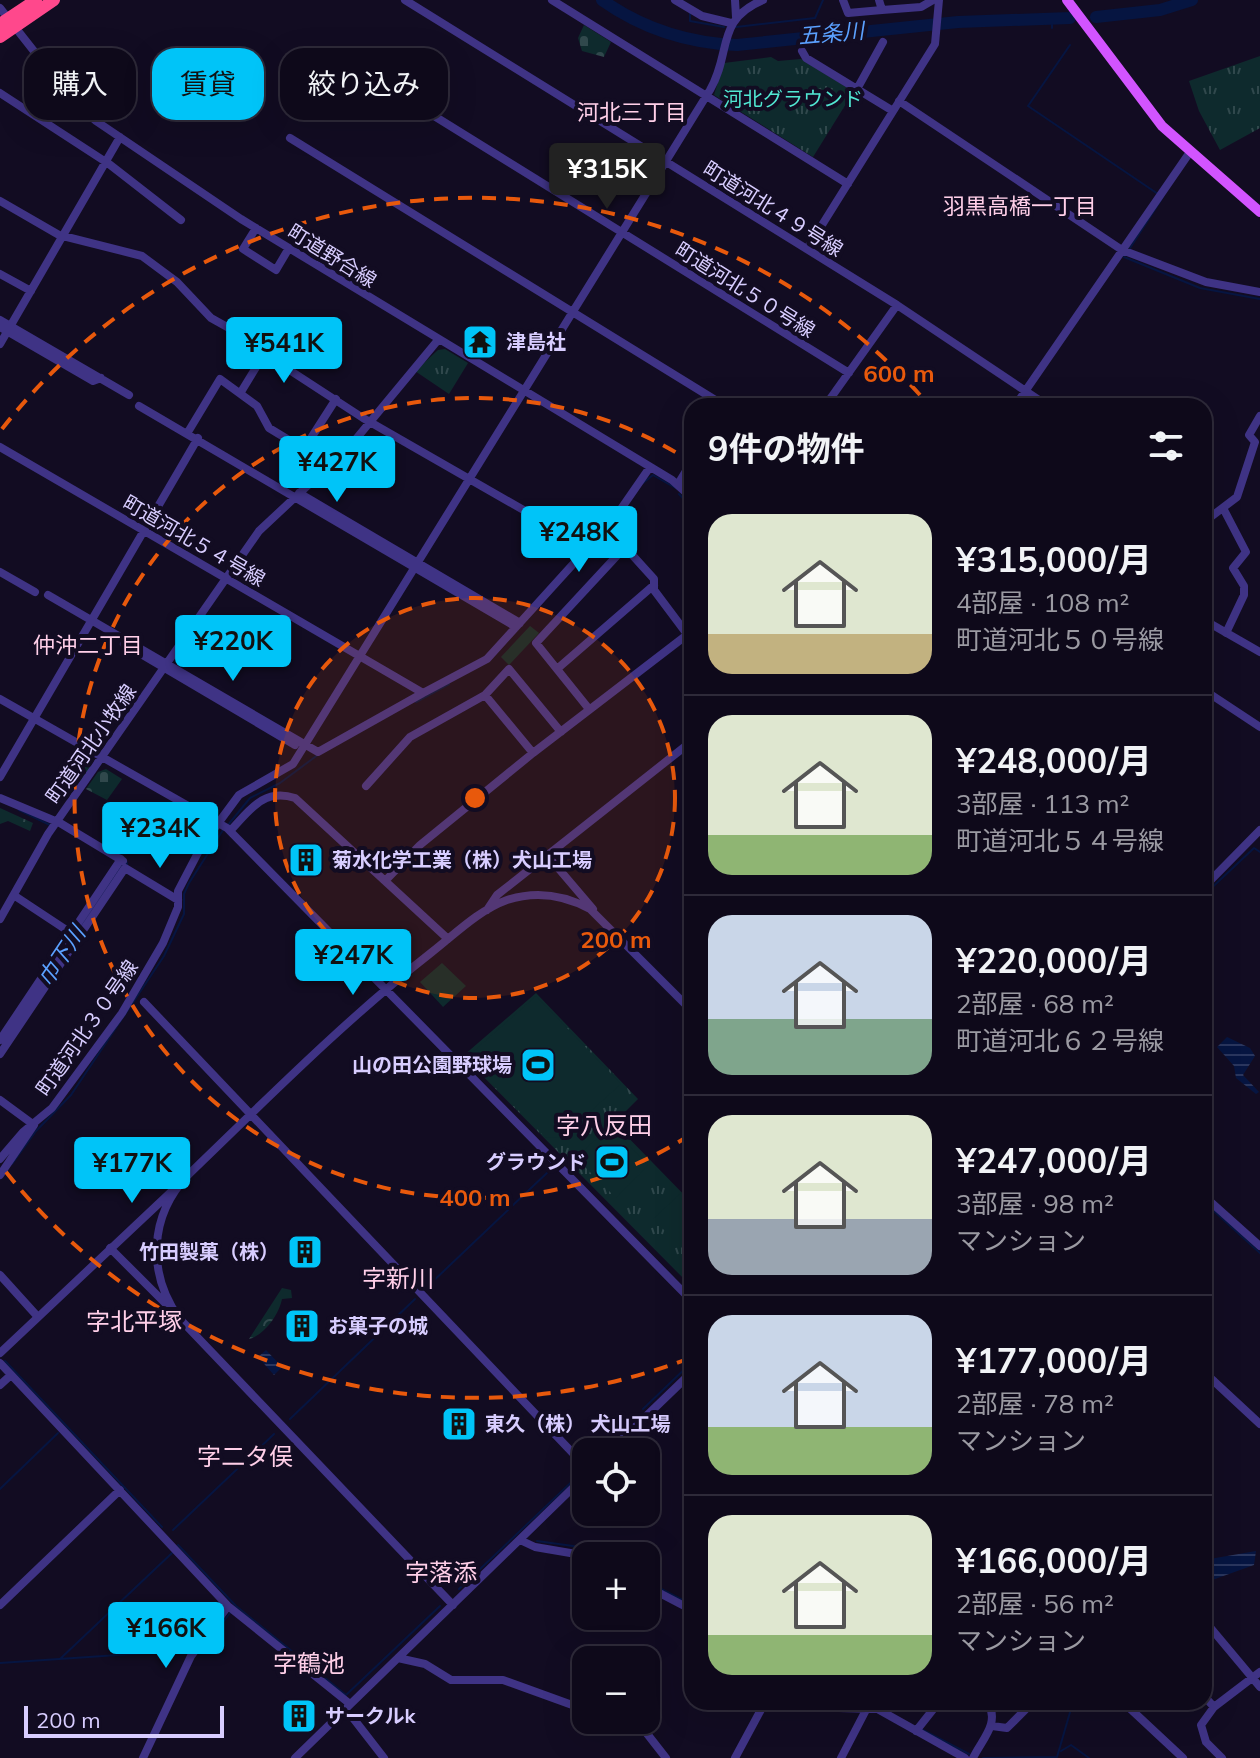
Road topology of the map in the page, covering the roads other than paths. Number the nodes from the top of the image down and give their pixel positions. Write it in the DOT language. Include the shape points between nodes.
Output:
graph roads {
  1 [pos="36,0"];
  2 [pos="54,0"];
  3 [pos="405,0"];
  4 [pos="552,0"];
  5 [pos="675,0"];
  6 [pos="735,0"];
  7 [pos="763,0"];
  8 [pos="843,0"];
  9 [pos="879,0"];
  10 [pos="937,2"];
  11 [pos="1069,2"];
  12 [pos="882,10"];
  13 [pos="6,20"];
  14 [pos="732,24"];
  15 [pos="0,37"];
  16 [pos="883,42"];
  17 [pos="802,51"];
  18 [pos="857,89"];
  19 [pos="0,93"];
  20 [pos="707,97"];
  21 [pos="899,101"];
  22 [pos="893,111"];
  23 [pos="439,120"];
  24 [pos="120,137"];
  25 [pos="290,138"];
  26 [pos="1190,152"];
  27 [pos="106,162"];
  28 [pos="666,162"];
  29 [pos="848,184"];
  30 [pos="0,201"];
  31 [pos="1260,212"];
  32 [pos="181,220"];
  33 [pos="256,228"];
  34 [pos="620,235"];
  35 [pos="63,236"];
  36 [pos="289,248"];
  37 [pos="807,249"];
  38 [pos="1122,250"];
  39 [pos="0,274"];
  40 [pos="31,291"];
  41 [pos="1260,292"];
  42 [pos="897,305"];
  43 [pos="572,312"];
  44 [pos="0,320"];
  45 [pos="6,328"];
  46 [pos="438,340"];
  47 [pos="0,344"];
  48 [pos="266,351"];
  49 [pos="849,373"];
  50 [pos="523,391"];
  51 [pos="1026,391"];
  52 [pos="241,392"];
  53 [pos="129,395"];
  54 [pos="712,398"];
  55 [pos="831,398"];
  56 [pos="1021,398"];
  57 [pos="1036,398"];
  58 [pos="336,399"];
  59 [pos="139,406"];
  60 [pos="1260,416"];
  61 [pos="370,422"];
  62 [pos="193,436"];
  63 [pos="1258,444"];
  64 [pos="0,447"];
  65 [pos="304,449"];
  66 [pos="330,465"];
  67 [pos="650,467"];
  68 [pos="469,478"];
  69 [pos="684,478"];
  70 [pos="680,486"];
  71 [pos="684,490"];
  72 [pos="297,495"];
  73 [pos="1223,508"];
  74 [pos="1212,516"];
  75 [pos="142,529"];
  76 [pos="588,547"];
  77 [pos="416,565"];
  78 [pos="0,566"];
  79 [pos="0,572"];
  80 [pos="225,578"];
  81 [pos="12,579"];
  82 [pos="654,585"];
  83 [pos="35,592"];
  84 [pos="48,595"];
  85 [pos="90,620"];
  86 [pos="518,625"];
  87 [pos="684,625"];
  88 [pos="1212,625"];
  89 [pos="1226,633"];
  90 [pos="684,637"];
  91 [pos="1260,652"];
  92 [pos="360,656"];
  93 [pos="165,665"];
  94 [pos="557,669"];
  95 [pos="423,693"];
  96 [pos="485,695"];
  97 [pos="1212,695"];
  98 [pos="0,699"];
  99 [pos="589,709"];
  100 [pos="32,717"];
  101 [pos="1260,727"];
  102 [pos="561,732"];
  103 [pos="304,747"];
  104 [pos="684,747"];
  105 [pos="533,753"];
  106 [pos="102,757"];
  107 [pos="0,767"];
  108 [pos="0,777"];
  109 [pos="366,786"];
  110 [pos="0,798"];
  111 [pos="56,822"];
  112 [pos="226,828"];
  113 [pos="1260,830"];
  114 [pos="547,855"];
  115 [pos="119,861"];
  116 [pos="1212,879"];
  117 [pos="385,881"];
  118 [pos="15,896"];
  119 [pos="178,897"];
  120 [pos="487,910"];
  121 [pos="596,913"];
  122 [pos="1,916"];
  123 [pos="71,933"];
  124 [pos="448,939"];
  125 [pos="385,989"];
  126 [pos="144,1002"];
  127 [pos="684,1003"];
  128 [pos="0,1040"];
  129 [pos="0,1054"];
  130 [pos="2,1105"];
  131 [pos="251,1114"];
  132 [pos="34,1125"];
  133 [pos="0,1159"];
  134 [pos="0,1175"];
  135 [pos="177,1187"];
  136 [pos="1212,1203"];
  137 [pos="1260,1246"];
  138 [pos="110,1248"];
  139 [pos="0,1275"];
  140 [pos="684,1293"];
  141 [pos="173,1310"];
  142 [pos="38,1317"];
  143 [pos="0,1353"];
  144 [pos="0,1363"];
  145 [pos="11,1375"];
  146 [pos="684,1380"];
  147 [pos="1214,1381"];
  148 [pos="0,1385"];
  149 [pos="1260,1424"];
  150 [pos="624,1438"];
  151 [pos="572,1452"];
  152 [pos="572,1489"];
  153 [pos="120,1490"];
  154 [pos="520,1540"];
  155 [pos="572,1553"];
  156 [pos="660,1593"];
  157 [pos="0,1605"];
  158 [pos="453,1605"];
  159 [pos="228,1606"];
  160 [pos="684,1606"];
  161 [pos="1212,1628"];
  162 [pos="398,1658"];
  163 [pos="1256,1674"];
  164 [pos="1260,1687"];
  165 [pos="572,1705"];
  166 [pos="348,1707"];
  167 [pos="1214,1707"];
  168 [pos="761,1710"];
  169 [pos="867,1710"];
  170 [pos="876,1710"];
  171 [pos="933,1710"];
  172 [pos="992,1710"];
  173 [pos="1025,1710"];
  174 [pos="1132,1710"];
  175 [pos="1212,1710"];
  176 [pos="1212,1710"];
  177 [pos="992,1726"];
  178 [pos="918,1728"];
  179 [pos="647,1734"];
  180 [pos="143,1758"];
  181 [pos="295,1758"];
  182 [pos="384,1758"];
  183 [pos="666,1758"];
  184 [pos="735,1758"];
  185 [pos="841,1758"];
  186 [pos="965,1758"];
  187 [pos="973,1758"];
  188 [pos="1183,1758"];
  189 [pos="1222,1758"];
  1 -- 13 [label="highway"];
  2 -- 13 [label="highway"];
  3 -- 28 [label="street, 町道河北４９号線"];
  4 -- 20 [label="street"];
  5 -- 14 [label="street" via="702,16"];
  6 -- 14 [label="street"];
  7 -- 14 [label="street"];
  8 -- 12 [label="street" via="848,13"];
  9 -- 12 [label="street"];
  10 -- 12 [label="street"];
  10 -- 21 [label="street" via="937,36"];
  11 -- 26 [label="main road" via="1149,110"];
  13 -- 15 [label="highway"];
  13 -- 24 [label="street, 町道野合線" via="74,101"];
  14 -- 20 [label="street"];
  16 -- 18 [label="street"];
  17 -- 18 [label="street"];
  18 -- 22 [label="street"];
  19 -- 27 [label="street"];
  20 -- 28 [label="street"];
  20 -- 29 [label="street"];
  21 -- 22 [label="street"];
  21 -- 38 [label="street"];
  22 -- 29 [label="street"];
  23 -- 34 [label="street, 町道河北５０号線"];
  24 -- 27 [label="street"];
  24 -- 33 [label="street, 町道野合線"];
  25 -- 43 [label="street"];
  26 -- 31 [label="main road"];
  26 -- 38 [label="street"];
  27 -- 32 [label="street"];
  27 -- 35 [label="street"];
  28 -- 34 [label="street"];
  28 -- 37 [label="street, 町道河北４９号線"];
  29 -- 37 [label="street"];
  30 -- 35 [label="street"];
  33 -- 36 [label="street, 町道野合線"];
  33 -- 36 [label="street" via="243,249 276,270"];
  34 -- 43 [label="street"];
  34 -- 49 [label="street, 町道河北５０号線"];
  35 -- 40 [label="street"];
  35 -- 48 [label="street" via="142,256 177,282 211,318"];
  36 -- 46 [label="street, 町道野合線"];
  37 -- 42 [label="street, 町道河北４９号線"];
  38 -- 41 [label="street" via="1206,282"];
  38 -- 51 [label="street"];
  39 -- 40 [label="street"];
  40 -- 45 [label="street"];
  42 -- 49 [label="street"];
  42 -- 51 [label="street, 町道河北４９号線"];
  43 -- 50 [label="street"];
  43 -- 54 [label="street"];
  44 -- 45 [label="street"];
  45 -- 47 [label="street"];
  45 -- 53 [label="street"];
  46 -- 50 [label="street, 町道野合線"];
  46 -- 61 [label="street, 町道河北小牧線"];
  48 -- 52 [label="street"];
  48 -- 58 [label="street"];
  49 -- 55 [label="street"];
  50 -- 67 [label="street, 町道野合線"];
  50 -- 68 [label="street, 町道河北３０号線"];
  51 -- 56 [label="street"];
  51 -- 57 [label="street, 町道河北４９号線"];
  52 -- 62 [label="street" via="220,379"];
  52 -- 65 [label="street" via="257,406 269,428"];
  58 -- 61 [label="street"];
  58 -- 65 [label="street"];
  59 -- 62 [label="street"];
  60 -- 63 [label="street" via="1249,435"];
  61 -- 66 [label="street, 町道河北小牧線"];
  61 -- 68 [label="street"];
  62 -- 72 [label="street"];
  62 -- 75 [label="street"];
  63 -- 73 [label="street" via="1237,497"];
  64 -- 75 [label="street, 町道河北５４号線"];
  65 -- 66 [label="street"];
  66 -- 72 [label="street, 町道河北小牧線"];
  67 -- 70 [label="street, 町道野合線"];
  67 -- 76 [label="street"];
  68 -- 76 [label="street"];
  68 -- 77 [label="street, 町道河北３０号線"];
  69 -- 70 [label="street"];
  70 -- 71 [label="street, 町道野合線"];
  72 -- 77 [label="street"];
  72 -- 80 [label="street, 町道河北小牧線" via="259,531"];
  73 -- 74 [label="street"];
  73 -- 89 [label="street" via="1246,552 1233,568 1244,595"];
  75 -- 80 [label="street, 町道河北５４号線"];
  75 -- 85 [label="street"];
  76 -- 86 [label="street"];
  77 -- 86 [label="street"];
  77 -- 92 [label="street, 町道河北３０号線"];
  78 -- 81 [label="street" via="15,575"];
  79 -- 81 [label="street"];
  80 -- 92 [label="street, 町道河北５４号線"];
  80 -- 93 [label="street, 町道河北小牧線"];
  81 -- 83 [label="street"];
  82 -- 87 [label="street"];
  82 -- 94 [label="street"];
  82 -- 94 [label="street" via="625,547 536,643"];
  84 -- 85 [label="street"];
  85 -- 93 [label="street"];
  85 -- 100 [label="street"];
  86 -- 95 [label="street" via="487,659"];
  88 -- 89 [label="street"];
  89 -- 91 [label="street"];
  90 -- 99 [label="street"];
  92 -- 95 [label="street, 町道河北５４号線"];
  92 -- 103 [label="street, 町道河北３０号線"];
  93 -- 103 [label="street"];
  93 -- 106 [label="street, 町道河北小牧線"];
  94 -- 99 [label="street"];
  95 -- 103 [label="street" via="318,752"];
  96 -- 102 [label="street" via="509,669"];
  96 -- 105 [label="street"];
  96 -- 109 [label="street" via="410,737"];
  97 -- 101 [label="street"];
  98 -- 100 [label="street"];
  99 -- 102 [label="street"];
  100 -- 106 [label="street"];
  100 -- 107 [label="street"];
  100 -- 108 [label="street"];
  102 -- 105 [label="street"];
  103 -- 112 [label="street, 町道河北３０号線" via="289,768 239,795"];
  104 -- 114 [label="street"];
  105 -- 117 [label="street" via="420,845"];
  106 -- 111 [label="street, 町道河北小牧線"];
  106 -- 112 [label="street"];
  110 -- 111 [label="street"];
  111 -- 115 [label="street"];
  111 -- 118 [label="street, 町道河北小牧線"];
  112 -- 117 [label="street" via="259,799 284,794 295,798"];
  112 -- 119 [label="street, 町道河北３０号線" via="202,845"];
  112 -- 125 [label="street"];
  113 -- 116 [label="street"];
  114 -- 120 [label="street" via="497,895"];
  114 -- 121 [label="street"];
  115 -- 119 [label="street"];
  115 -- 123 [label="street"];
  117 -- 124 [label="street"];
  118 -- 122 [label="street, 町道河北小牧線"];
  118 -- 123 [label="street"];
  119 -- 129 [label="street" via="125,868"];
  119 -- 132 [label="street, 町道河北３０号線" via="163,943 122,1013"];
  120 -- 121 [label="street" via="541,895 572,900"];
  120 -- 124 [label="street"];
  121 -- 127 [label="street"];
  123 -- 128 [label="street"];
  124 -- 125 [label="street"];
  125 -- 131 [label="street"];
  125 -- 140 [label="street"];
  126 -- 131 [label="street"];
  130 -- 132 [label="street"];
  131 -- 135 [label="street"];
  131 -- 151 [label="street"];
  132 -- 133 [label="street, 町道河北３０号線"];
  132 -- 134 [label="street"];
  135 -- 138 [label="street"];
  135 -- 141 [label="street" via="161,1219 156,1247 160,1279"];
  136 -- 137 [label="street"];
  138 -- 141 [label="street"];
  138 -- 142 [label="street"];
  139 -- 142 [label="street"];
  141 -- 158 [label="street"];
  142 -- 143 [label="street"];
  144 -- 145 [label="street"];
  145 -- 148 [label="street"];
  145 -- 153 [label="street"];
  146 -- 150 [label="street"];
  147 -- 149 [label="street"];
  152 -- 154 [label="street"];
  153 -- 157 [label="street"];
  153 -- 159 [label="street"];
  154 -- 155 [label="street"];
  154 -- 158 [label="street"];
  156 -- 160 [label="street"];
  158 -- 162 [label="street"];
  159 -- 166 [label="street"];
  159 -- 180 [label="street" via="191,1656"];
  161 -- 163 [label="street"];
  162 -- 165 [label="street" via="425,1664 451,1680 501,1679"];
  162 -- 166 [label="street"];
  163 -- 164 [label="street"];
  163 -- 167 [label="street"];
  166 -- 181 [label="street"];
  166 -- 182 [label="street"];
  167 -- 175 [label="street"];
  168 -- 184 [label="street"];
  169 -- 185 [label="street"];
  170 -- 178 [label="street"];
  171 -- 178 [label="street"];
  172 -- 177 [label="street"];
  173 -- 177 [label="street" via="1007,1728"];
  174 -- 188 [label="street"];
  176 -- 189 [label="street" via="1201,1732"];
  177 -- 187 [label="street"];
  178 -- 186 [label="street"];
  179 -- 183 [label="street"];
}
